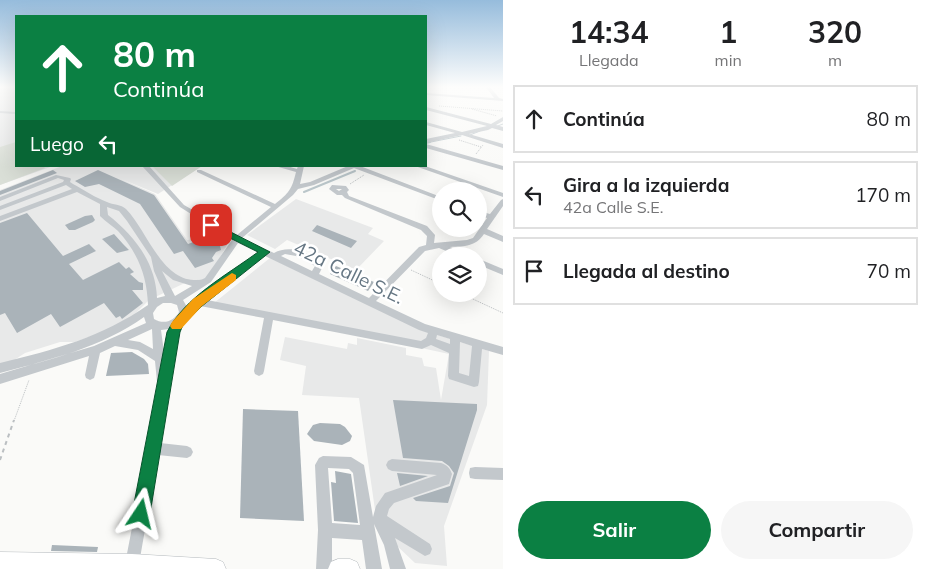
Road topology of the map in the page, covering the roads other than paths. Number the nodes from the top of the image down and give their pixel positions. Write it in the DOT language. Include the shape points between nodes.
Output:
graph roads {
  1 [pos="446,114"];
  2 [pos="503,118"];
  3 [pos="427,123"];
  4 [pos="497,128"];
  5 [pos="461,136"];
  6 [pos="427,143"];
  7 [pos="503,146"];
  8 [pos="146,167"];
  9 [pos="352,167"];
  10 [pos="356,167"];
  11 [pos="421,167"];
  12 [pos="300,168"];
  13 [pos="503,168"];
  14 [pos="199,171"];
  15 [pos="66,183"];
  16 [pos="296,187"];
  17 [pos="77,189"];
  18 [pos="344,190"];
  19 [pos="432,195"];
  20 [pos="503,195"];
  21 [pos="0,199"];
  22 [pos="103,204"];
  23 [pos="502,206"];
  24 [pos="276,207"];
  25 [pos="0,208"];
  26 [pos="487,216"];
  27 [pos="491,217"];
  28 [pos="0,219"];
  29 [pos="487,225"];
  30 [pos="487,232"];
  31 [pos="479,237"];
  32 [pos="503,238"];
  33 [pos="237,239"];
  34 [pos="434,245"];
  35 [pos="440,247"];
  36 [pos="265,252"];
  37 [pos="154,257"];
  38 [pos="487,265"];
  39 [pos="503,272"];
  40 [pos="205,283"];
  41 [pos="174,299"];
  42 [pos="198,302"];
  43 [pos="370,302"];
  44 [pos="150,307"];
  45 [pos="269,315"];
  46 [pos="181,319"];
  47 [pos="154,325"];
  48 [pos="434,330"];
  49 [pos="455,336"];
  50 [pos="430,341"];
  51 [pos="477,343"];
  52 [pos="113,344"];
  53 [pos="96,350"];
  54 [pos="454,350"];
  55 [pos="503,351"];
  56 [pos="159,358"];
  57 [pos="0,368"];
  58 [pos="259,371"];
  59 [pos="90,375"];
  60 [pos="0,379"];
  61 [pos="163,388"];
  62 [pos="152,448"];
  63 [pos="187,452"];
  64 [pos="392,465"];
  65 [pos="474,473"];
  66 [pos="503,474"];
  67 [pos="379,519"];
  68 [pos="325,530"];
  69 [pos="368,534"];
  70 [pos="425,549"];
  71 [pos="0,562"];
  72 [pos="132,564"];
  73 [pos="216,569"];
  74 [pos="324,569"];
  75 [pos="338,569"];
  76 [pos="350,569"];
  77 [pos="374,569"];
  78 [pos="398,569"];
  1 -- 4 [label="street"];
  2 -- 4 [label="street"];
  3 -- 5 [label="street"];
  4 -- 5 [label="street"];
  5 -- 6 [label="street"];
  5 -- 7 [label="street"];
  6 -- 13 [label="street"];
  8 -- 33 [label="street, 42a Calle S.E." via="182,206"];
  9 -- 16 [label="street" via="318,182"];
  10 -- 19 [label="street"];
  11 -- 20 [label="street"];
  12 -- 16 [label="street"];
  14 -- 24 [label="street"];
  15 -- 17 [label="street"];
  15 -- 21 [label="street" via="68,179 58,176"];
  15 -- 25 [label="street"];
  16 -- 24 [label="street"];
  17 -- 22 [label="street"];
  17 -- 28 [label="street"];
  18 -- 34 [label="street" via="347,197 424,228"];
  22 -- 37 [label="street" via="122,209"];
  22 -- 44 [label="street" via="104,216 122,230 145,265 153,286"];
  23 -- 27 [label="street"];
  24 -- 33 [label="street"];
  26 -- 27 [label="street"];
  27 -- 29 [label="street"];
  30 -- 32 [label="street"];
  31 -- 34 [label="street" via="468,243"];
  33 -- 36 [label="street, 42a Calle S.E."];
  33 -- 40 [label="street"];
  34 -- 35 [label="street"];
  34 -- 43 [label="street" via="422,249"];
  36 -- 42 [label="street"];
  36 -- 43 [label="street, 42a Calle S.E."];
  37 -- 40 [label="street" via="183,282"];
  37 -- 41 [label="street"];
  38 -- 39 [label="street"];
  40 -- 41 [label="street"];
  41 -- 44 [label="street" via="164,299"];
  41 -- 46 [label="street" via="184,307"];
  42 -- 45 [label="street"];
  42 -- 46 [label="street"];
  43 -- 48 [label="street, 42a Calle S.E."];
  44 -- 47 [label="street" via="148,317"];
  44 -- 57 [label="street" via="131,323 106,337"];
  45 -- 50 [label="street" via="422,345"];
  45 -- 58 [label="street"];
  46 -- 47 [label="street" via="168,326"];
  46 -- 61 [label="street" via="170,345"];
  47 -- 52 [label="street"];
  47 -- 56 [label="street"];
  48 -- 49 [label="street, 42a Calle S.E."];
  48 -- 50 [label="street"];
  49 -- 51 [label="street, 42a Calle S.E."];
  49 -- 54 [label="street"];
  50 -- 54 [label="street"];
  51 -- 54 [label="street" via="474,382 453,376"];
  51 -- 55 [label="street, 42a Calle S.E."];
  52 -- 53 [label="street"];
  52 -- 56 [label="street" via="140,346"];
  53 -- 59 [label="street"];
  53 -- 60 [label="street"];
  56 -- 61 [label="street"];
  61 -- 62 [label="street"];
  62 -- 63 [label="street"];
  62 -- 72 [label="street"];
  64 -- 67 [label="street" via="441,469 446,474 444,479 390,498 383,504"];
  65 -- 66 [label="street"];
  67 -- 70 [label="street"];
  67 -- 78 [label="street"];
  68 -- 69 [label="street"];
  68 -- 69 [label="street" via="321,464 351,463 359,470"];
  68 -- 74 [label="street"];
  69 -- 77 [label="street"];
  71 -- 72 [label="main road"];
  72 -- 73 [label="main road"];
  75 -- 76 [label="main road"];
}
